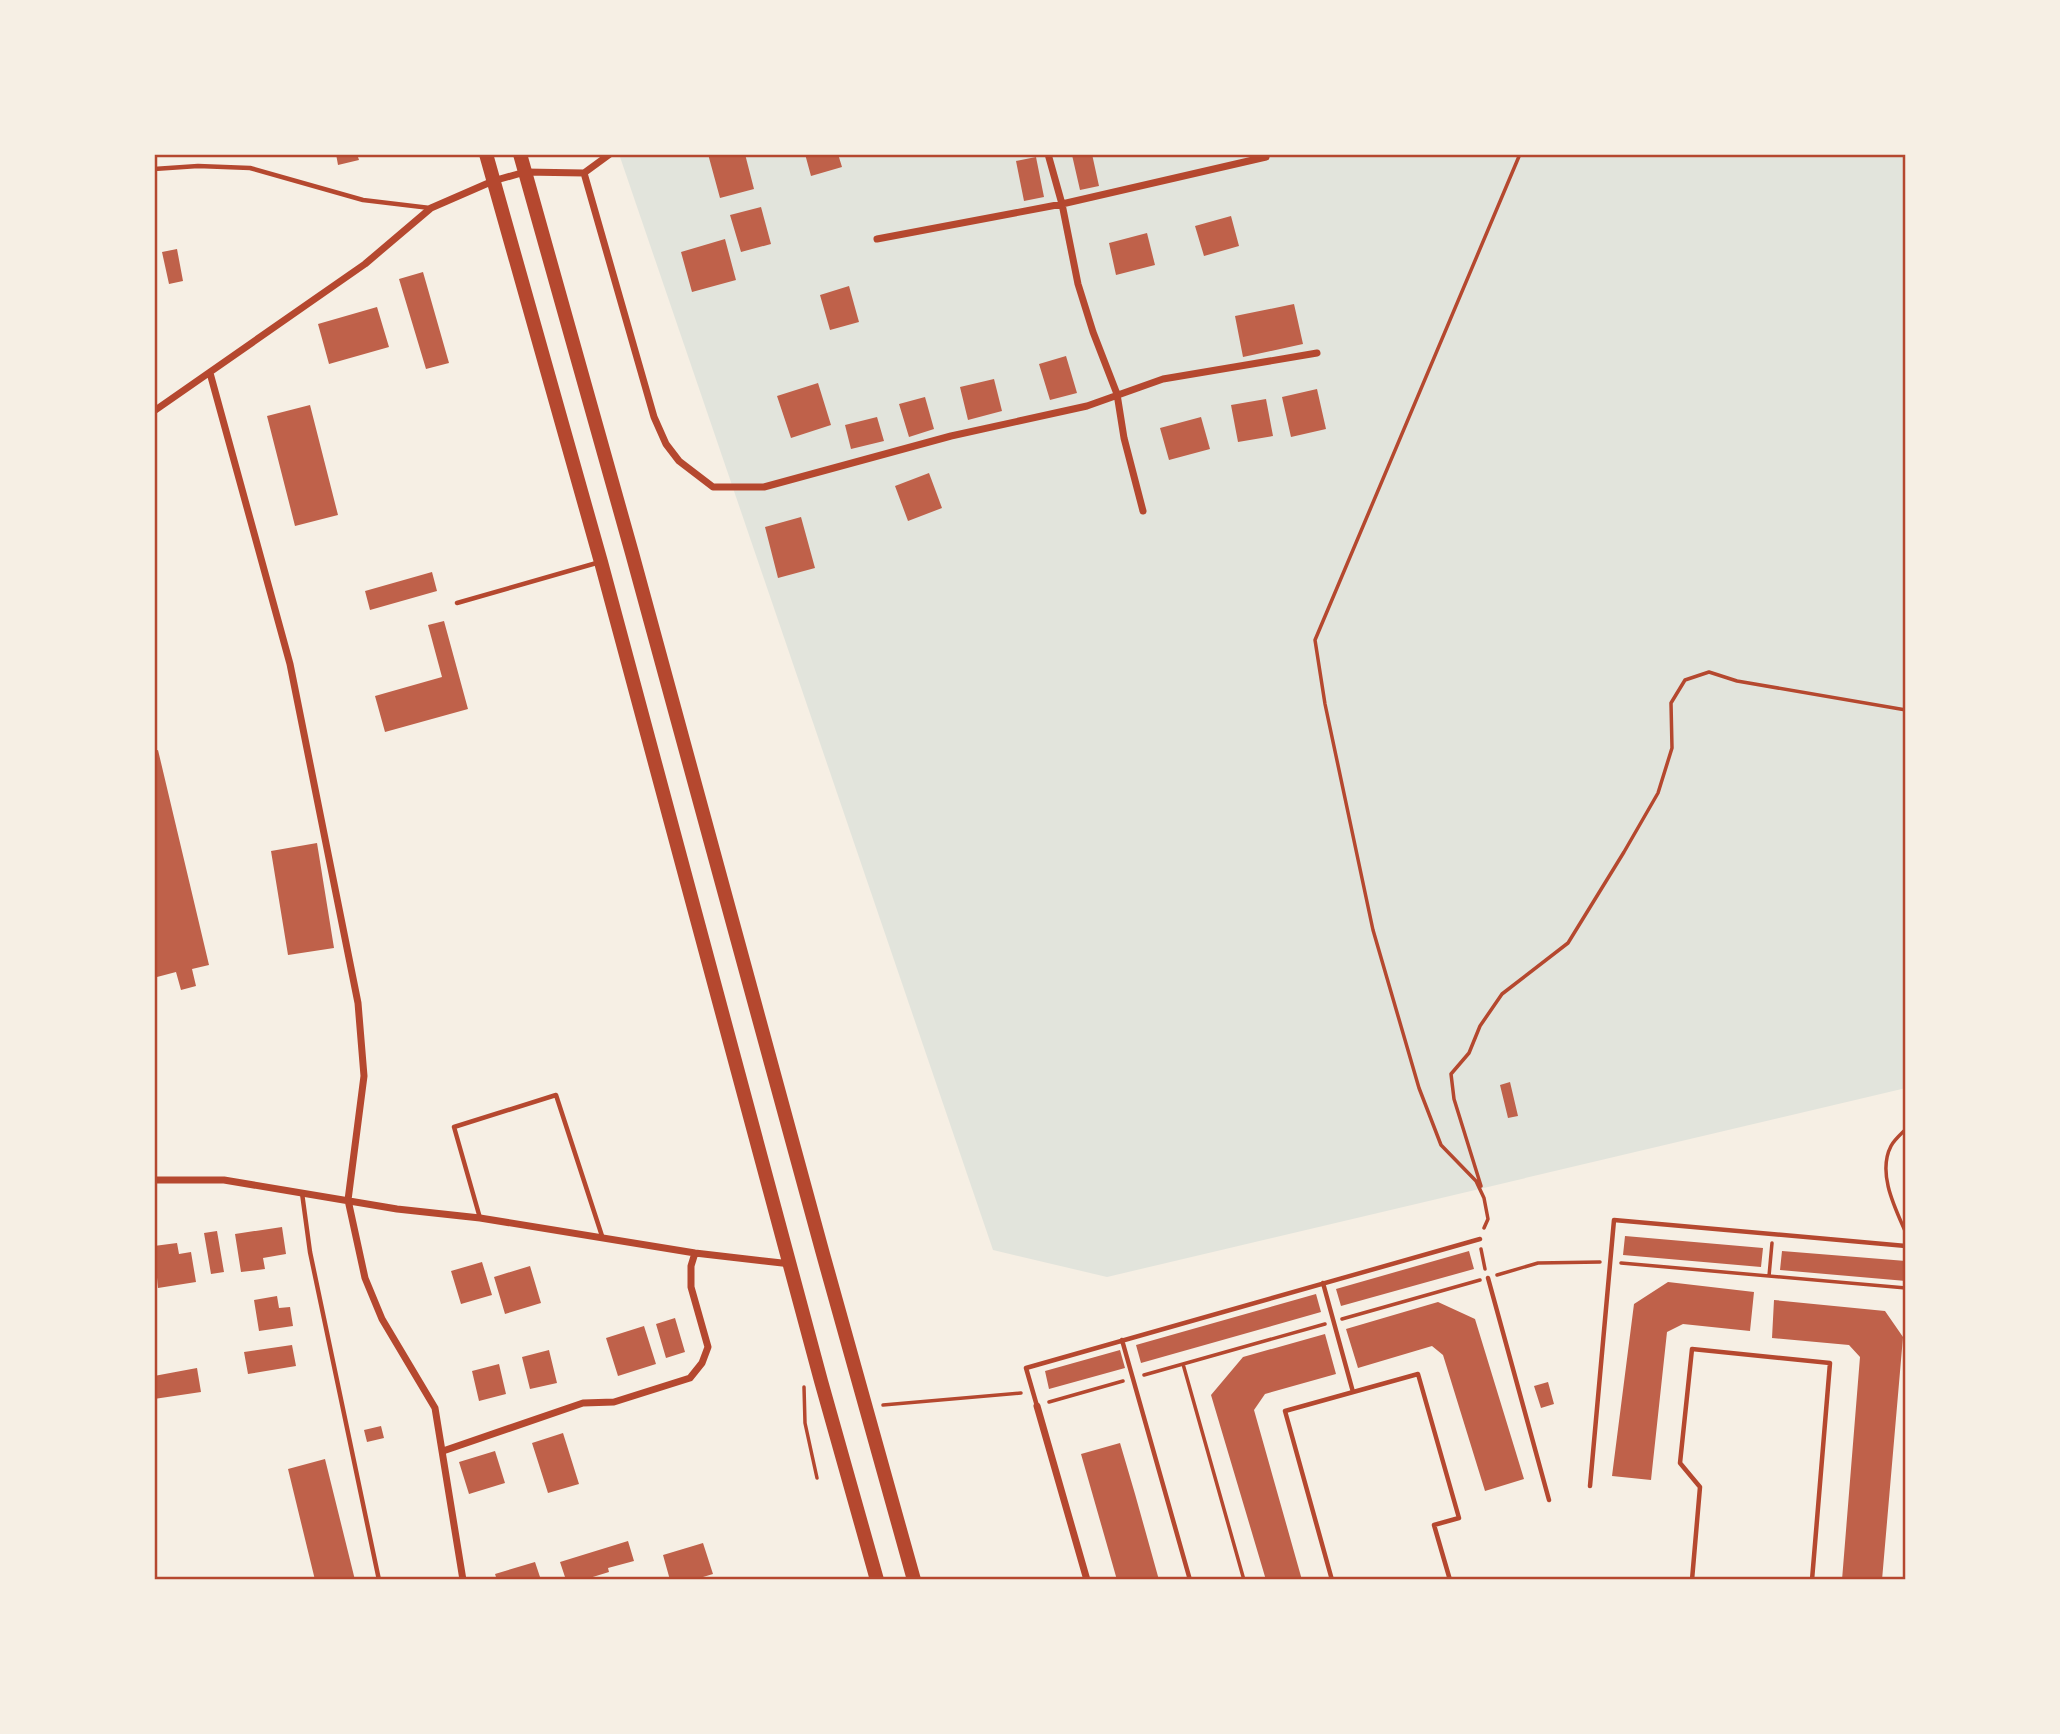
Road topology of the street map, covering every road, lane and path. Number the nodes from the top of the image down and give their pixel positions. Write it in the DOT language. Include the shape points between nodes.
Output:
graph roads {
  1 [pos="486,154"];
  2 [pos="520,154"];
  3 [pos="610,154"];
  4 [pos="1048,154"];
  5 [pos="1520,154"];
  6 [pos="1266,157"];
  7 [pos="154,169"];
  8 [pos="525,172"];
  9 [pos="584,173"];
  10 [pos="493,181"];
  11 [pos="1062,204"];
  12 [pos="430,208"];
  13 [pos="877,239"];
  14 [pos="1317,353"];
  15 [pos="210,373"];
  16 [pos="1118,394"];
  17 [pos="154,411"];
  18 [pos="1143,511"];
  19 [pos="601,562"];
  20 [pos="457,603"];
  21 [pos="1906,710"];
  22 [pos="1906,1129"];
  23 [pos="154,1180"];
  24 [pos="302,1192"];
  25 [pos="1484,1198"];
  26 [pos="348,1200"];
  27 [pos="480,1217"];
  28 [pos="1906,1233"];
  29 [pos="1773,1234"];
  30 [pos="602,1236"];
  31 [pos="1480,1239"];
  32 [pos="1906,1246"];
  33 [pos="695,1253"];
  34 [pos="1610,1262"];
  35 [pos="791,1264"];
  36 [pos="1769,1276"];
  37 [pos="1488,1278"];
  38 [pos="1323,1283"];
  39 [pos="1906,1287"];
  40 [pos="1122,1340"];
  41 [pos="1183,1364"];
  42 [pos="804,1386"];
  43 [pos="1353,1392"];
  44 [pos="1034,1396"];
  45 [pos="883,1405"];
  46 [pos="1037,1406"];
  47 [pos="443,1451"];
  48 [pos="817,1478"];
  49 [pos="1590,1486"];
  50 [pos="1549,1500"];
  51 [pos="379,1580"];
  52 [pos="463,1580"];
  53 [pos="877,1580"];
  54 [pos="915,1580"];
  55 [pos="1087,1580"];
  56 [pos="1190,1580"];
  57 [pos="1244,1580"];
  58 [pos="1332,1580"];
  59 [pos="1450,1580"];
  60 [pos="1692,1580"];
  61 [pos="1812,1580"];
  1 -- 10 [label="main road"];
  2 -- 8 [label="main road"];
  3 -- 9 [label="street"];
  4 -- 11 [label="street"];
  5 -- 25 [label="path" via="1315,640 1373,930 1419,1088 1441,1145 1476,1181"];
  6 -- 11 [label="street"];
  7 -- 12 [label="lane" via="250,168 363,200"];
  8 -- 9 [label="street"];
  8 -- 10 [label="street"];
  8 -- 54 [label="main road"];
  9 -- 16 [label="street" via="654,417 679,461 713,487 764,487 951,436 1087,406"];
  10 -- 12 [label="street"];
  10 -- 19 [label="main road"];
  11 -- 13 [label="street"];
  11 -- 16 [label="street" via="1085,308"];
  12 -- 15 [label="street" via="365,264"];
  14 -- 16 [label="street" via="1163,379"];
  15 -- 17 [label="street"];
  15 -- 26 [label="street" via="290,664 358,1003 364,1076"];
  16 -- 18 [label="street"];
  19 -- 20 [label="lane"];
  19 -- 35 [label="main road"];
  21 -- 25 [label="path" via="1737,681 1709,672 1685,680 1671,703 1672,748 1658,793 1624,852 1568,943 1502,994 1480,1026 1469,1053 1451,1074 1454,1099"];
  22 -- 28 [label="path" via="1891,1146 1885,1171"];
  23 -- 24 [label="street" via="224,1180"];
  24 -- 26 [label="street"];
  24 -- 51 [label="lane"];
  25 -- 31 [label="path" via="1488,1219"];
  26 -- 27 [label="street"];
  26 -- 47 [label="street" via="365,1278 382,1319 435,1408"];
  27 -- 30 [label="street"];
  27 -- 30 [label="lane" via="454,1128 556,1095"];
  29 -- 32 [label="lane"];
  29 -- 34 [label="lane" via="1614,1220"];
  29 -- 36 [label="path"];
  30 -- 33 [label="street"];
  31 -- 37 [label="path"];
  31 -- 38 [label="lane"];
  33 -- 35 [label="street"];
  33 -- 47 [label="street" via="691,1287 708,1346 690,1378 614,1402 583,1403"];
  34 -- 36 [label="path"];
  34 -- 49 [label="lane"];
  35 -- 53 [label="main road"];
  36 -- 39 [label="path"];
  37 -- 50 [label="lane"];
  38 -- 40 [label="lane"];
  38 -- 43 [label="lane"];
  40 -- 44 [label="lane" via="1026,1368"];
  40 -- 56 [label="lane"];
  41 -- 57 [label="path"];
  42 -- 48 [label="path"];
  43 -- 58 [label="lane" via="1284,1411"];
  43 -- 59 [label="lane" via="1418,1374 1458,1518 1434,1525"];
  44 -- 45 [label="path" via="1021,1392"];
  44 -- 46 [label="lane"];
  46 -- 55 [label="street"];
  47 -- 52 [label="street"];
  60 -- 61 [label="lane" via="1700,1487 1680,1463 1692,1349 1830,1363"];
}
